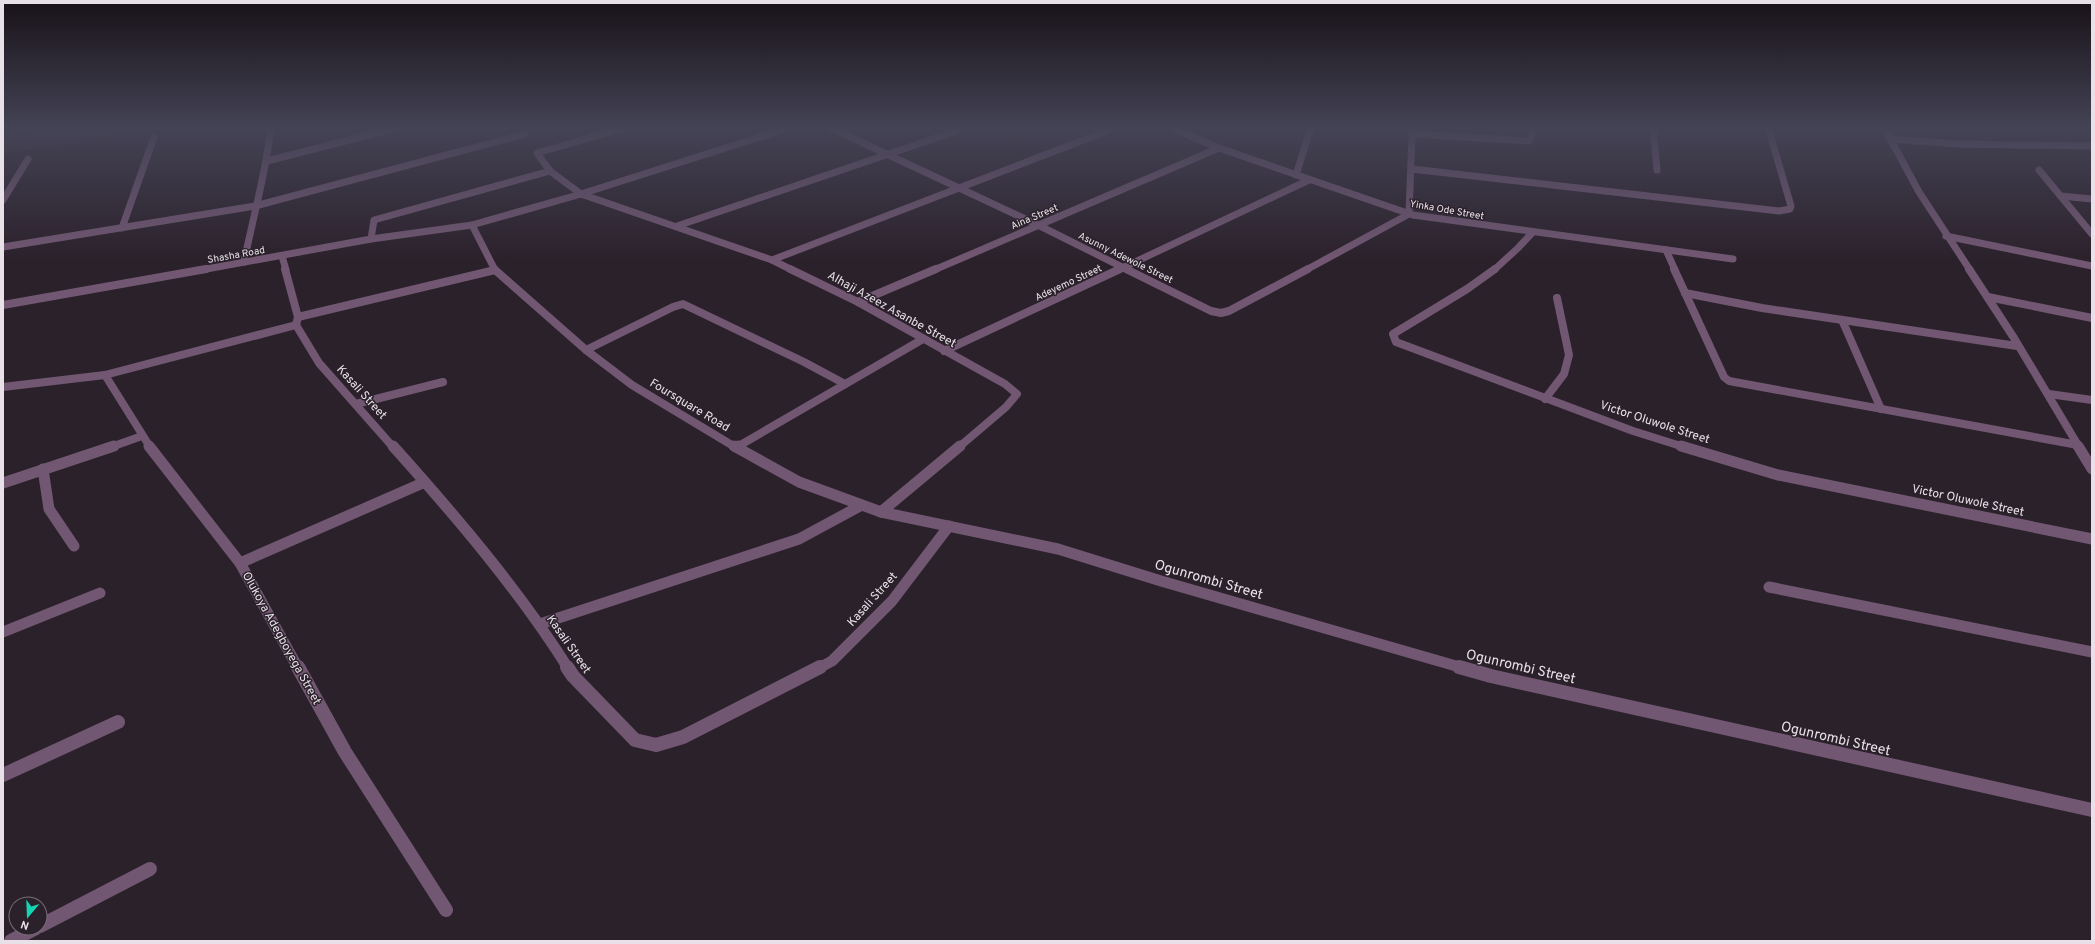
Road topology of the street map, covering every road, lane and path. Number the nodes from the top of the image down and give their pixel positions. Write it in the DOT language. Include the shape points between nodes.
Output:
graph roads {
  1 [pos="21,171"];
  2 [pos="142,171"];
  3 [pos="264,171"];
  4 [pos="386,171"];
  5 [pos="550,171"];
  6 [pos="653,171"];
  7 [pos="841,171"];
  8 [pos="923,171"];
  9 [pos="1003,171"];
  10 [pos="1165,171"];
  11 [pos="1285,171"];
  12 [pos="1297,171"];
  13 [pos="1412,171"];
  14 [pos="1430,171"];
  15 [pos="1781,171"];
  16 [pos="1909,171"];
  17 [pos="2040,171"];
  18 [pos="1296,175"];
  19 [pos="1309,180"];
  20 [pos="959,188"];
  21 [pos="581,194"];
  22 [pos="2061,196"];
  23 [pos="2092,199"];
  24 [pos="3,200"];
  25 [pos="255,206"];
  26 [pos="1409,214"];
  27 [pos="472,225"];
  28 [pos="1038,225"];
  29 [pos="677,226"];
  30 [pos="122,228"];
  31 [pos="1532,233"];
  32 [pos="2092,234"];
  33 [pos="1946,236"];
  34 [pos="371,239"];
  35 [pos="3,247"];
  36 [pos="1666,250"];
  37 [pos="282,256"];
  38 [pos="1733,259"];
  39 [pos="772,260"];
  40 [pos="244,262"];
  41 [pos="2092,266"];
  42 [pos="1124,267"];
  43 [pos="495,270"];
  44 [pos="1685,293"];
  45 [pos="1988,297"];
  46 [pos="1557,298"];
  47 [pos="858,302"];
  48 [pos="3,305"];
  49 [pos="2092,318"];
  50 [pos="1842,320"];
  51 [pos="297,321"];
  52 [pos="923,339"];
  53 [pos="2018,346"];
  54 [pos="586,350"];
  55 [pos="944,351"];
  56 [pos="105,374"];
  57 [pos="443,382"];
  58 [pos="845,384"];
  59 [pos="3,387"];
  60 [pos="2049,394"];
  61 [pos="1545,399"];
  62 [pos="2092,400"];
  63 [pos="356,404"];
  64 [pos="1881,409"];
  65 [pos="142,436"];
  66 [pos="2078,445"];
  67 [pos="736,447"];
  68 [pos="43,469"];
  69 [pos="2092,469"];
  70 [pos="425,482"];
  71 [pos="3,483"];
  72 [pos="862,505"];
  73 [pos="881,512"];
  74 [pos="949,526"];
  75 [pos="2092,539"];
  76 [pos="74,546"];
  77 [pos="240,563"];
  78 [pos="1768,587"];
  79 [pos="100,593"];
  80 [pos="540,624"];
  81 [pos="3,632"];
  82 [pos="2092,652"];
  83 [pos="118,722"];
  84 [pos="3,775"];
  85 [pos="2092,810"];
  86 [pos="150,869"];
  87 [pos="446,910"];
  88 [pos="48,922"];
  89 [pos="21,936"];
  90 [pos="11,941"];
  1 -- 24 [label="street"];
  2 -- 30 [label="street"];
  3 -- 25 [label="street"];
  4 -- 25 [label="street"];
  5 -- 21 [label="street, Alhaji Azeez Asanbe Street"];
  5 -- 34 [label="street" via="374,220"];
  6 -- 21 [label="street, Shasha Road"];
  7 -- 29 [label="street"];
  8 -- 20 [label="street, Asunny Adewole Street"];
  9 -- 20 [label="street"];
  10 -- 28 [label="street, Aina Street"];
  11 -- 18 [label="street, Yinka Ode Street"];
  12 -- 18 [label="street"];
  13 -- 26 [label="street"];
  14 -- 15 [label="street" via="1778,210 1790,209"];
  16 -- 33 [label="street"];
  17 -- 22 [label="street"];
  18 -- 19 [label="street, Yinka Ode Street"];
  19 -- 26 [label="street, Yinka Ode Street"];
  19 -- 42 [label="street, Adeyemo Street"];
  20 -- 28 [label="street, Asunny Adewole Street"];
  20 -- 39 [label="street"];
  21 -- 27 [label="street, Shasha Road"];
  21 -- 29 [label="street, Alhaji Azeez Asanbe Street"];
  22 -- 23 [label="street"];
  22 -- 32 [label="street"];
  25 -- 30 [label="street"];
  25 -- 40 [label="street"];
  26 -- 31 [label="street, Yinka Ode Street"];
  26 -- 42 [label="street, Asunny Adewole Street" via="1221,313 1210,311"];
  27 -- 34 [label="street, Shasha Road"];
  27 -- 43 [label="street, Foursquare Road"];
  28 -- 42 [label="street, Asunny Adewole Street"];
  28 -- 47 [label="street, Aina Street"];
  29 -- 39 [label="street, Alhaji Azeez Asanbe Street"];
  30 -- 35 [label="street"];
  31 -- 36 [label="street, Yinka Ode Street"];
  31 -- 61 [label="street, Victor Oluwole Street" via="1511,256 1393,334 1393,338 1396,342"];
  33 -- 41 [label="street"];
  33 -- 45 [label="street"];
  34 -- 37 [label="street, Shasha Road"];
  36 -- 38 [label="street, Yinka Ode Street"];
  36 -- 44 [label="street"];
  37 -- 40 [label="street, Shasha Road"];
  37 -- 51 [label="street, Kasali Street"];
  39 -- 47 [label="street, Alhaji Azeez Asanbe Street"];
  40 -- 48 [label="street, Shasha Road"];
  42 -- 55 [label="street, Adeyemo Street"];
  43 -- 51 [label="street"];
  43 -- 54 [label="street, Foursquare Road"];
  44 -- 50 [label="street"];
  44 -- 64 [label="street" via="1724,377 1729,381"];
  45 -- 49 [label="street"];
  45 -- 53 [label="street"];
  46 -- 61 [label="street" via="1570,355 1564,374"];
  47 -- 52 [label="street, Alhaji Azeez Asanbe Street"];
  50 -- 53 [label="street"];
  50 -- 64 [label="street"];
  51 -- 56 [label="street"];
  51 -- 63 [label="street, Kasali Street" via="319,363"];
  52 -- 55 [label="street, Alhaji Azeez Asanbe Street"];
  52 -- 58 [label="street"];
  53 -- 60 [label="street"];
  54 -- 58 [label="street" via="682,304"];
  54 -- 67 [label="street, Foursquare Road" via="632,385"];
  55 -- 73 [label="street, Alhaji Azeez Asanbe Street" via="1005,384 1017,394 1006,407"];
  56 -- 59 [label="street"];
  56 -- 65 [label="street, Olukoya Adegboyega Street"];
  57 -- 63 [label="street"];
  58 -- 67 [label="street"];
  60 -- 62 [label="street"];
  60 -- 66 [label="street"];
  61 -- 75 [label="street, Victor Oluwole Street" via="1633,431 1778,475"];
  63 -- 70 [label="street, Kasali Street"];
  64 -- 66 [label="street"];
  65 -- 68 [label="street"];
  65 -- 77 [label="street, Olukoya Adegboyega Street"];
  66 -- 69 [label="street"];
  67 -- 72 [label="street, Foursquare Road" via="799,482"];
  68 -- 71 [label="street"];
  68 -- 76 [label="street" via="49,509"];
  70 -- 77 [label="street"];
  70 -- 80 [label="street, Kasali Street"];
  72 -- 73 [label="street, Foursquare Road"];
  72 -- 80 [label="street" via="799,539"];
  73 -- 74 [label="street, Foursquare Road"];
  74 -- 80 [label="street, Kasali Street" via="892,601 832,661 682,737 656,745 635,740 574,676"];
  74 -- 85 [label="street, Ogunrombi Street" via="1058,549 1491,676"];
  77 -- 87 [label="street, Olukoya Adegboyega Street" via="345,752"];
  78 -- 82 [label="street"];
  79 -- 81 [label="street"];
  83 -- 84 [label="street"];
  86 -- 88 [label="street"];
  89 -- 90 [label="street"];
}
